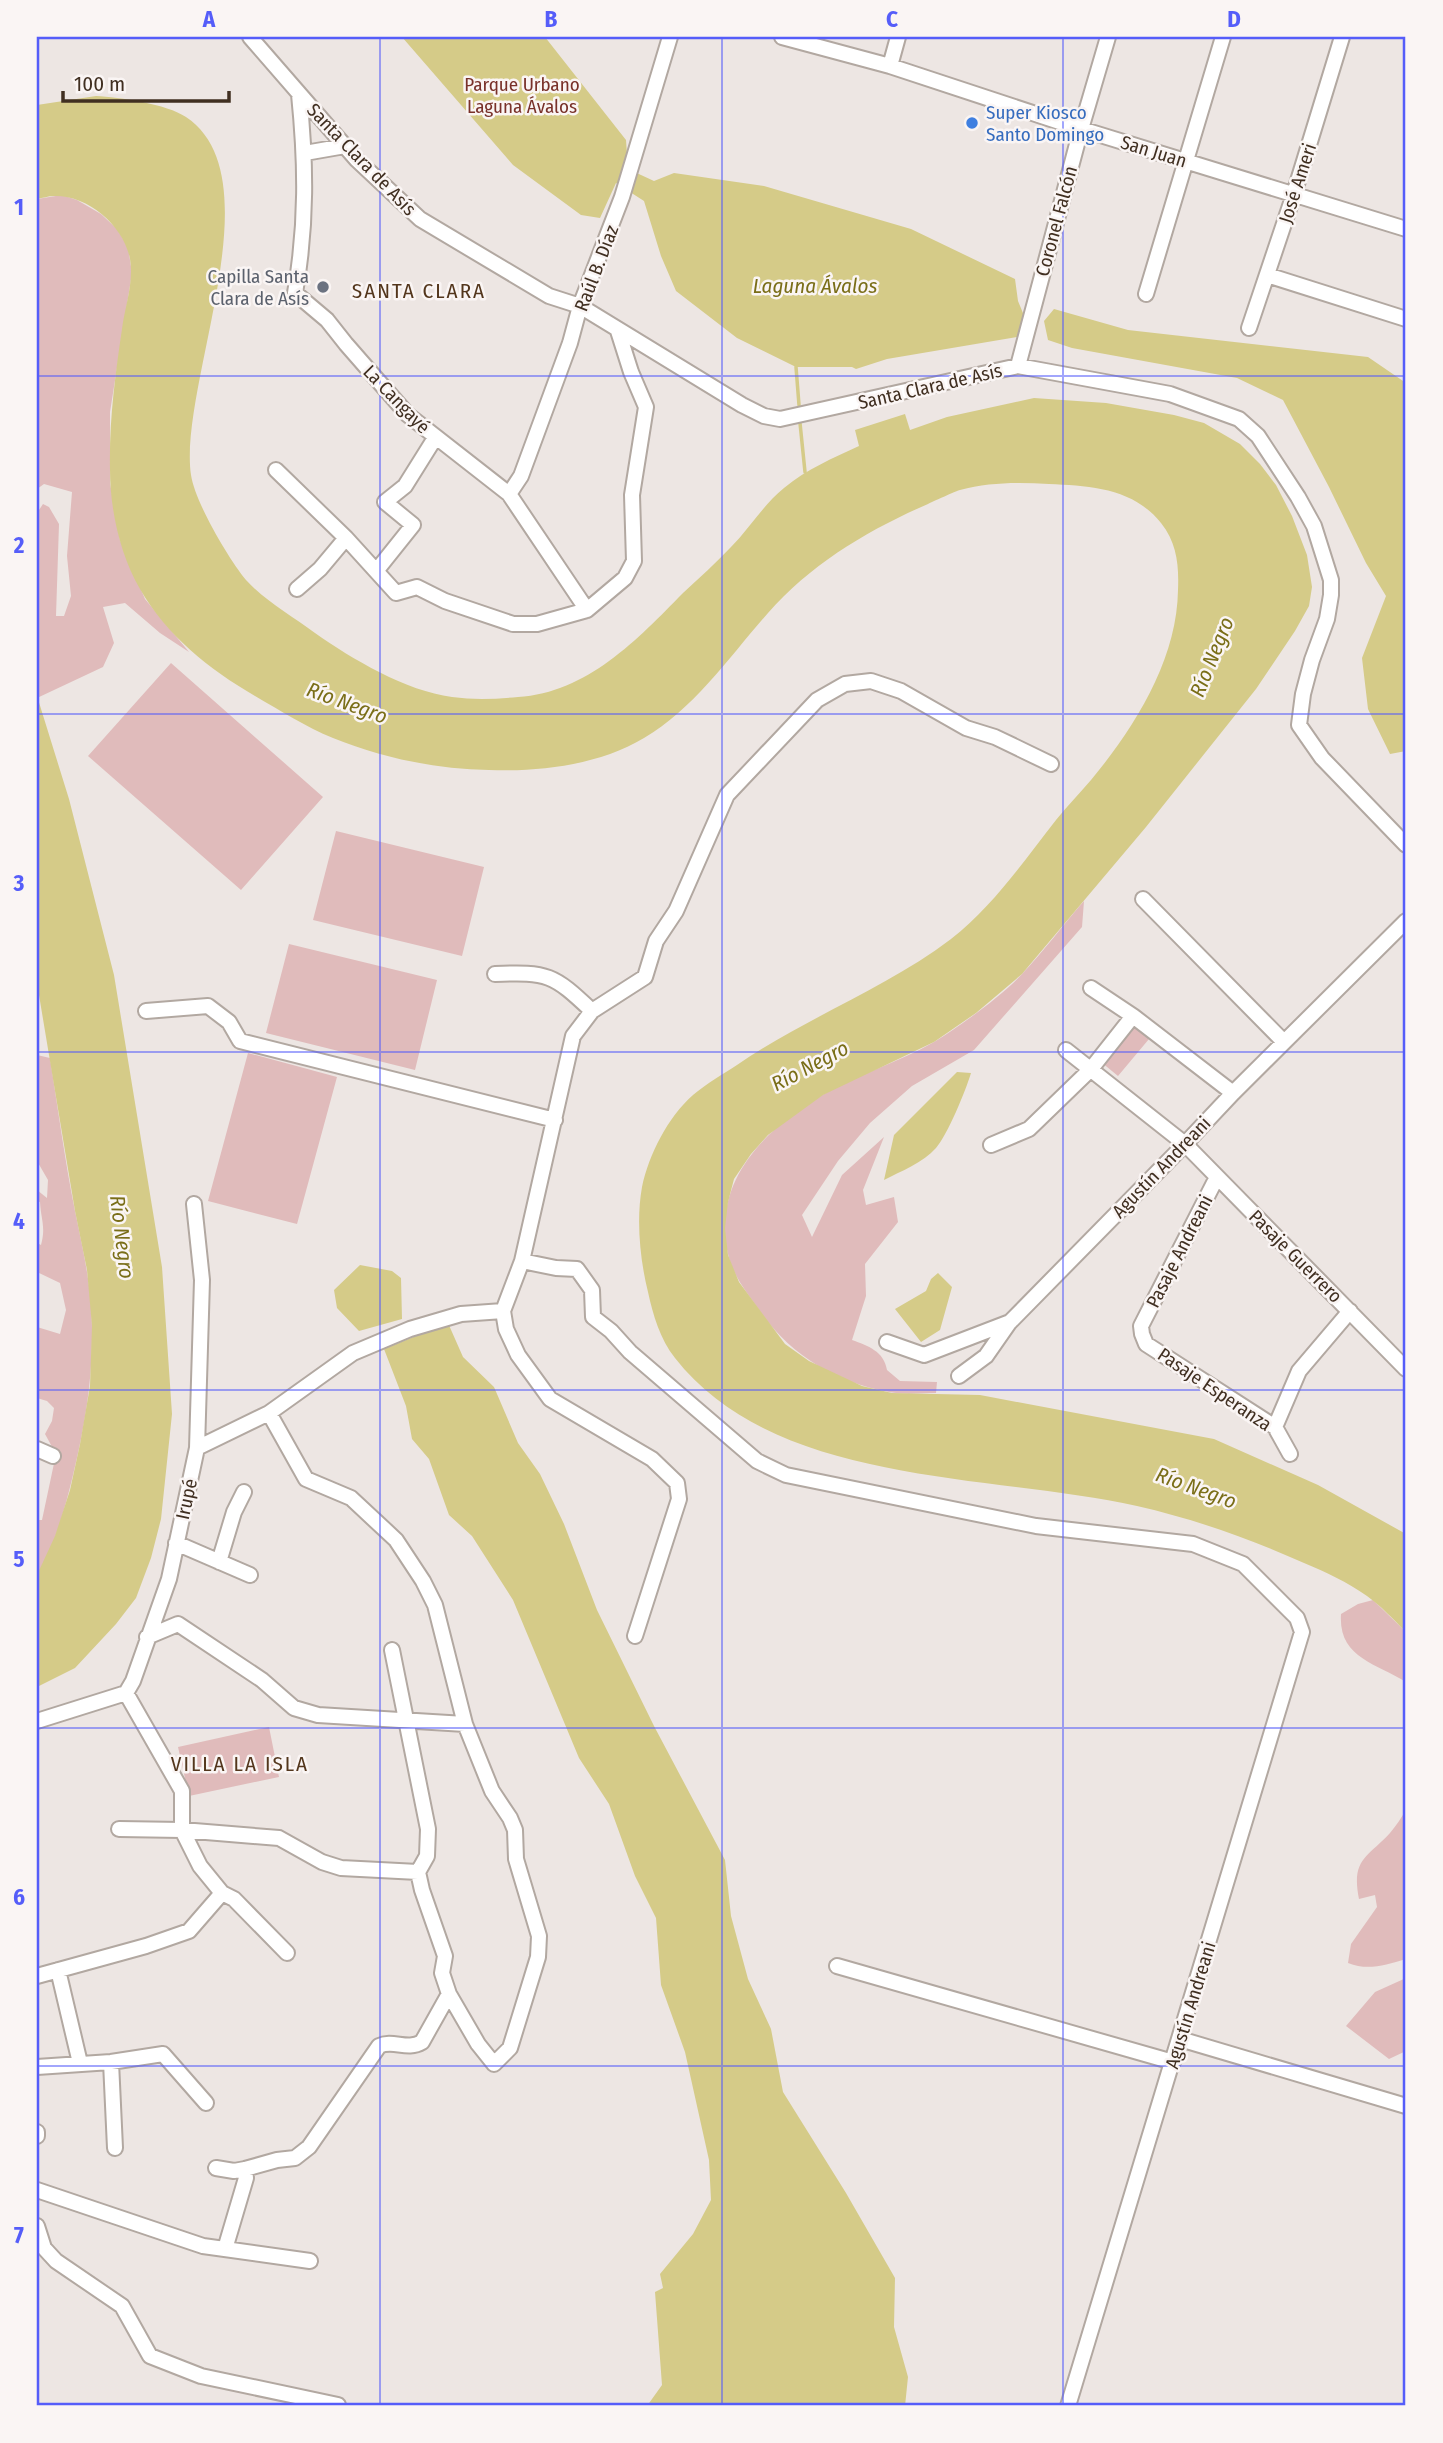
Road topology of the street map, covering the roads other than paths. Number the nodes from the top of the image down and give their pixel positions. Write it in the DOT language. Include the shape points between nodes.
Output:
graph roads {
  1 [pos="250,37"];
  2 [pos="670,37"];
  3 [pos="782,37"];
  4 [pos="898,37"];
  5 [pos="1108,37"];
  6 [pos="1223,37"];
  7 [pos="1342,37"];
  8 [pos="890,66"];
  9 [pos="299,94"];
  10 [pos="1081,129"];
  11 [pos="345,146"];
  12 [pos="305,153"];
  13 [pos="1185,160"];
  14 [pos="1294,194"];
  15 [pos="1406,229"];
  16 [pos="1266,275"];
  17 [pos="1146,293"];
  18 [pos="580,306"];
  19 [pos="1406,319"];
  20 [pos="1250,328"];
  21 [pos="618,331"];
  22 [pos="1018,366"];
  23 [pos="435,438"];
  24 [pos="276,470"];
  25 [pos="509,494"];
  26 [pos="346,538"];
  27 [pos="377,570"];
  28 [pos="297,589"];
  29 [pos="587,610"];
  30 [pos="1051,764"];
  31 [pos="1406,845"];
  32 [pos="1143,899"];
  33 [pos="1406,921"];
  34 [pos="495,974"];
  35 [pos="1091,988"];
  36 [pos="146,1011"];
  37 [pos="592,1011"];
  38 [pos="1133,1016"];
  39 [pos="1284,1042"];
  40 [pos="1066,1050"];
  41 [pos="1091,1069"];
  42 [pos="1233,1093"];
  43 [pos="555,1120"];
  44 [pos="1185,1144"];
  45 [pos="991,1145"];
  46 [pos="1217,1177"];
  47 [pos="194,1204"];
  48 [pos="522,1261"];
  49 [pos="503,1311"];
  50 [pos="1350,1311"];
  51 [pos="1010,1322"];
  52 [pos="1141,1326"];
  53 [pos="887,1342"];
  54 [pos="1406,1369"];
  55 [pos="959,1376"];
  56 [pos="269,1413"];
  57 [pos="1275,1427"];
  58 [pos="37,1448"];
  59 [pos="197,1448"];
  60 [pos="1290,1454"];
  61 [pos="53,1456"];
  62 [pos="244,1492"];
  63 [pos="176,1543"];
  64 [pos="219,1562"];
  65 [pos="250,1575"];
  66 [pos="635,1636"];
  67 [pos="147,1637"];
  68 [pos="392,1650"];
  69 [pos="126,1693"];
  70 [pos="405,1719"];
  71 [pos="37,1721"];
  72 [pos="464,1724"];
  73 [pos="119,1829"];
  74 [pos="182,1830"];
  75 [pos="418,1872"];
  76 [pos="222,1893"];
  77 [pos="287,1953"];
  78 [pos="837,1966"];
  79 [pos="58,1970"];
  80 [pos="37,1976"];
  81 [pos="449,1994"];
  82 [pos="1180,2039"];
  83 [pos="111,2062"];
  84 [pos="1173,2062"];
  85 [pos="80,2063"];
  86 [pos="37,2067"];
  87 [pos="206,2103"];
  88 [pos="1406,2106"];
  89 [pos="115,2148"];
  90 [pos="216,2168"];
  91 [pos="246,2169"];
  92 [pos="37,2190"];
  93 [pos="37,2226"];
  94 [pos="225,2249"];
  95 [pos="310,2261"];
  96 [pos="338,2405"];
  97 [pos="1068,2406"];
  1 -- 9 [label="street, Santa Clara de Asís"];
  2 -- 18 [label="street, Raúl B. Díaz" via="634,162"];
  3 -- 8 [label="street, San Juan"];
  4 -- 8 [label="street"];
  5 -- 10 [label="street, Coronel Falcón"];
  6 -- 13 [label="street"];
  7 -- 14 [label="street, José Ameri"];
  8 -- 10 [label="street, San Juan"];
  9 -- 11 [label="street, Santa Clara de Asís"];
  9 -- 12 [label="street, La Cangayé"];
  10 -- 13 [label="street, San Juan"];
  10 -- 22 [label="street, Coronel Falcón"];
  11 -- 12 [label="street"];
  11 -- 18 [label="street, Santa Clara de Asís" via="420,219 549,296"];
  12 -- 23 [label="street, La Cangayé" via="303,246 295,293 327,320 408,415"];
  13 -- 14 [label="street, San Juan"];
  13 -- 17 [label="street"];
  14 -- 15 [label="street, San Juan"];
  14 -- 16 [label="street, José Ameri"];
  16 -- 19 [label="street"];
  16 -- 20 [label="street, José Ameri"];
  18 -- 21 [label="street, Santa Clara de Asís"];
  18 -- 25 [label="street, Raúl B. Díaz" via="521,476"];
  21 -- 22 [label="street, Santa Clara de Asís" via="751,411 780,419"];
  21 -- 29 [label="street" via="646,407 632,495 634,561 625,578"];
  22 -- 31 [label="street, Santa Clara de Asís" via="1170,394 1238,419 1258,436 1314,526 1331,580 1327,619 1312,660 1298,725 1322,758"];
  23 -- 25 [label="street, La Cangayé"];
  23 -- 27 [label="street" via="405,486 385,502 413,525"];
  24 -- 26 [label="street"];
  25 -- 29 [label="street, La Cangayé"];
  26 -- 27 [label="street"];
  26 -- 28 [label="street"];
  27 -- 29 [label="street" via="396,593 417,587 513,624 537,624"];
  30 -- 37 [label="street" via="966,728 901,691 871,681 845,684 817,700 727,795 676,911 656,941 645,977"];
  32 -- 39 [label="street"];
  33 -- 39 [label="street, Agustín Andreani"];
  34 -- 37 [label="street" via="534,972 553,978"];
  35 -- 38 [label="street"];
  36 -- 43 [label="street" via="208,1006 229,1022 240,1041"];
  37 -- 43 [label="street" via="573,1036"];
  38 -- 41 [label="street"];
  38 -- 42 [label="street"];
  39 -- 42 [label="street, Agustín Andreani"];
  40 -- 41 [label="street, Pasaje Guerrero"];
  41 -- 44 [label="street, Pasaje Guerrero"];
  41 -- 45 [label="street" via="1029,1129"];
  42 -- 44 [label="street, Agustín Andreani"];
  43 -- 48 [label="street"];
  44 -- 46 [label="street, Pasaje Guerrero"];
  44 -- 51 [label="street, Agustín Andreani"];
  46 -- 50 [label="street, Pasaje Guerrero"];
  46 -- 52 [label="street, Pasaje Andreani"];
  47 -- 59 [label="street, Irupé" via="202,1280"];
  48 -- 49 [label="street"];
  48 -- 82 [label="street, Agustín Andreani" via="577,1269 592,1290 593,1317 757,1461 786,1475 1036,1526 1193,1544 1243,1564 1297,1618 1302,1632"];
  49 -- 56 [label="street" via="461,1314 353,1353"];
  49 -- 66 [label="street" via="518,1356 550,1399 652,1459 677,1483 679,1499"];
  50 -- 54 [label="street, Pasaje Guerrero"];
  50 -- 57 [label="street" via="1299,1371"];
  51 -- 53 [label="street, Agustín Andreani" via="924,1355"];
  51 -- 55 [label="street" via="986,1356"];
  52 -- 57 [label="street, Pasaje Esperanza" via="1146,1344"];
  56 -- 59 [label="street"];
  56 -- 72 [label="street" via="306,1479 351,1498 396,1540 423,1581 438,1617"];
  57 -- 60 [label="street, Pasaje Esperanza"];
  58 -- 61 [label="street"];
  59 -- 63 [label="street, Irupé"];
  62 -- 64 [label="street"];
  63 -- 64 [label="street"];
  63 -- 67 [label="street, Irupé" via="169,1579"];
  64 -- 65 [label="street"];
  67 -- 69 [label="street, Irupé"];
  67 -- 70 [label="street" via="178,1624 262,1680 294,1708 318,1715"];
  68 -- 70 [label="street"];
  69 -- 71 [label="street"];
  69 -- 74 [label="street" via="182,1791"];
  70 -- 72 [label="street"];
  70 -- 75 [label="street" via="428,1829 427,1856"];
  72 -- 81 [label="street" via="492,1791 515,1830 516,1859 539,1936 538,1957 510,2048 494,2064"];
  73 -- 74 [label="street"];
  74 -- 75 [label="street" via="279,1838 341,1868"];
  74 -- 76 [label="street" via="200,1866"];
  75 -- 81 [label="street" via="445,1956 442,1973"];
  76 -- 77 [label="street" via="234,1899"];
  76 -- 79 [label="street" via="189,1931"];
  78 -- 84 [label="street"];
  79 -- 80 [label="street"];
  79 -- 85 [label="street"];
  81 -- 91 [label="street" via="422,2042 379,2046 309,2147 295,2158"];
  82 -- 84 [label="street, Agustín Andreani"];
  82 -- 88 [label="street"];
  83 -- 85 [label="street"];
  83 -- 87 [label="street" via="163,2054"];
  83 -- 89 [label="street"];
  84 -- 97 [label="street, Agustín Andreani"];
  85 -- 86 [label="street"];
  90 -- 91 [label="street"];
  91 -- 94 [label="street"];
  92 -- 94 [label="street" via="203,2246"];
  93 -- 96 [label="street" via="44,2248 56,2261 122,2306 150,2356 201,2376"];
  94 -- 95 [label="street"];
}
